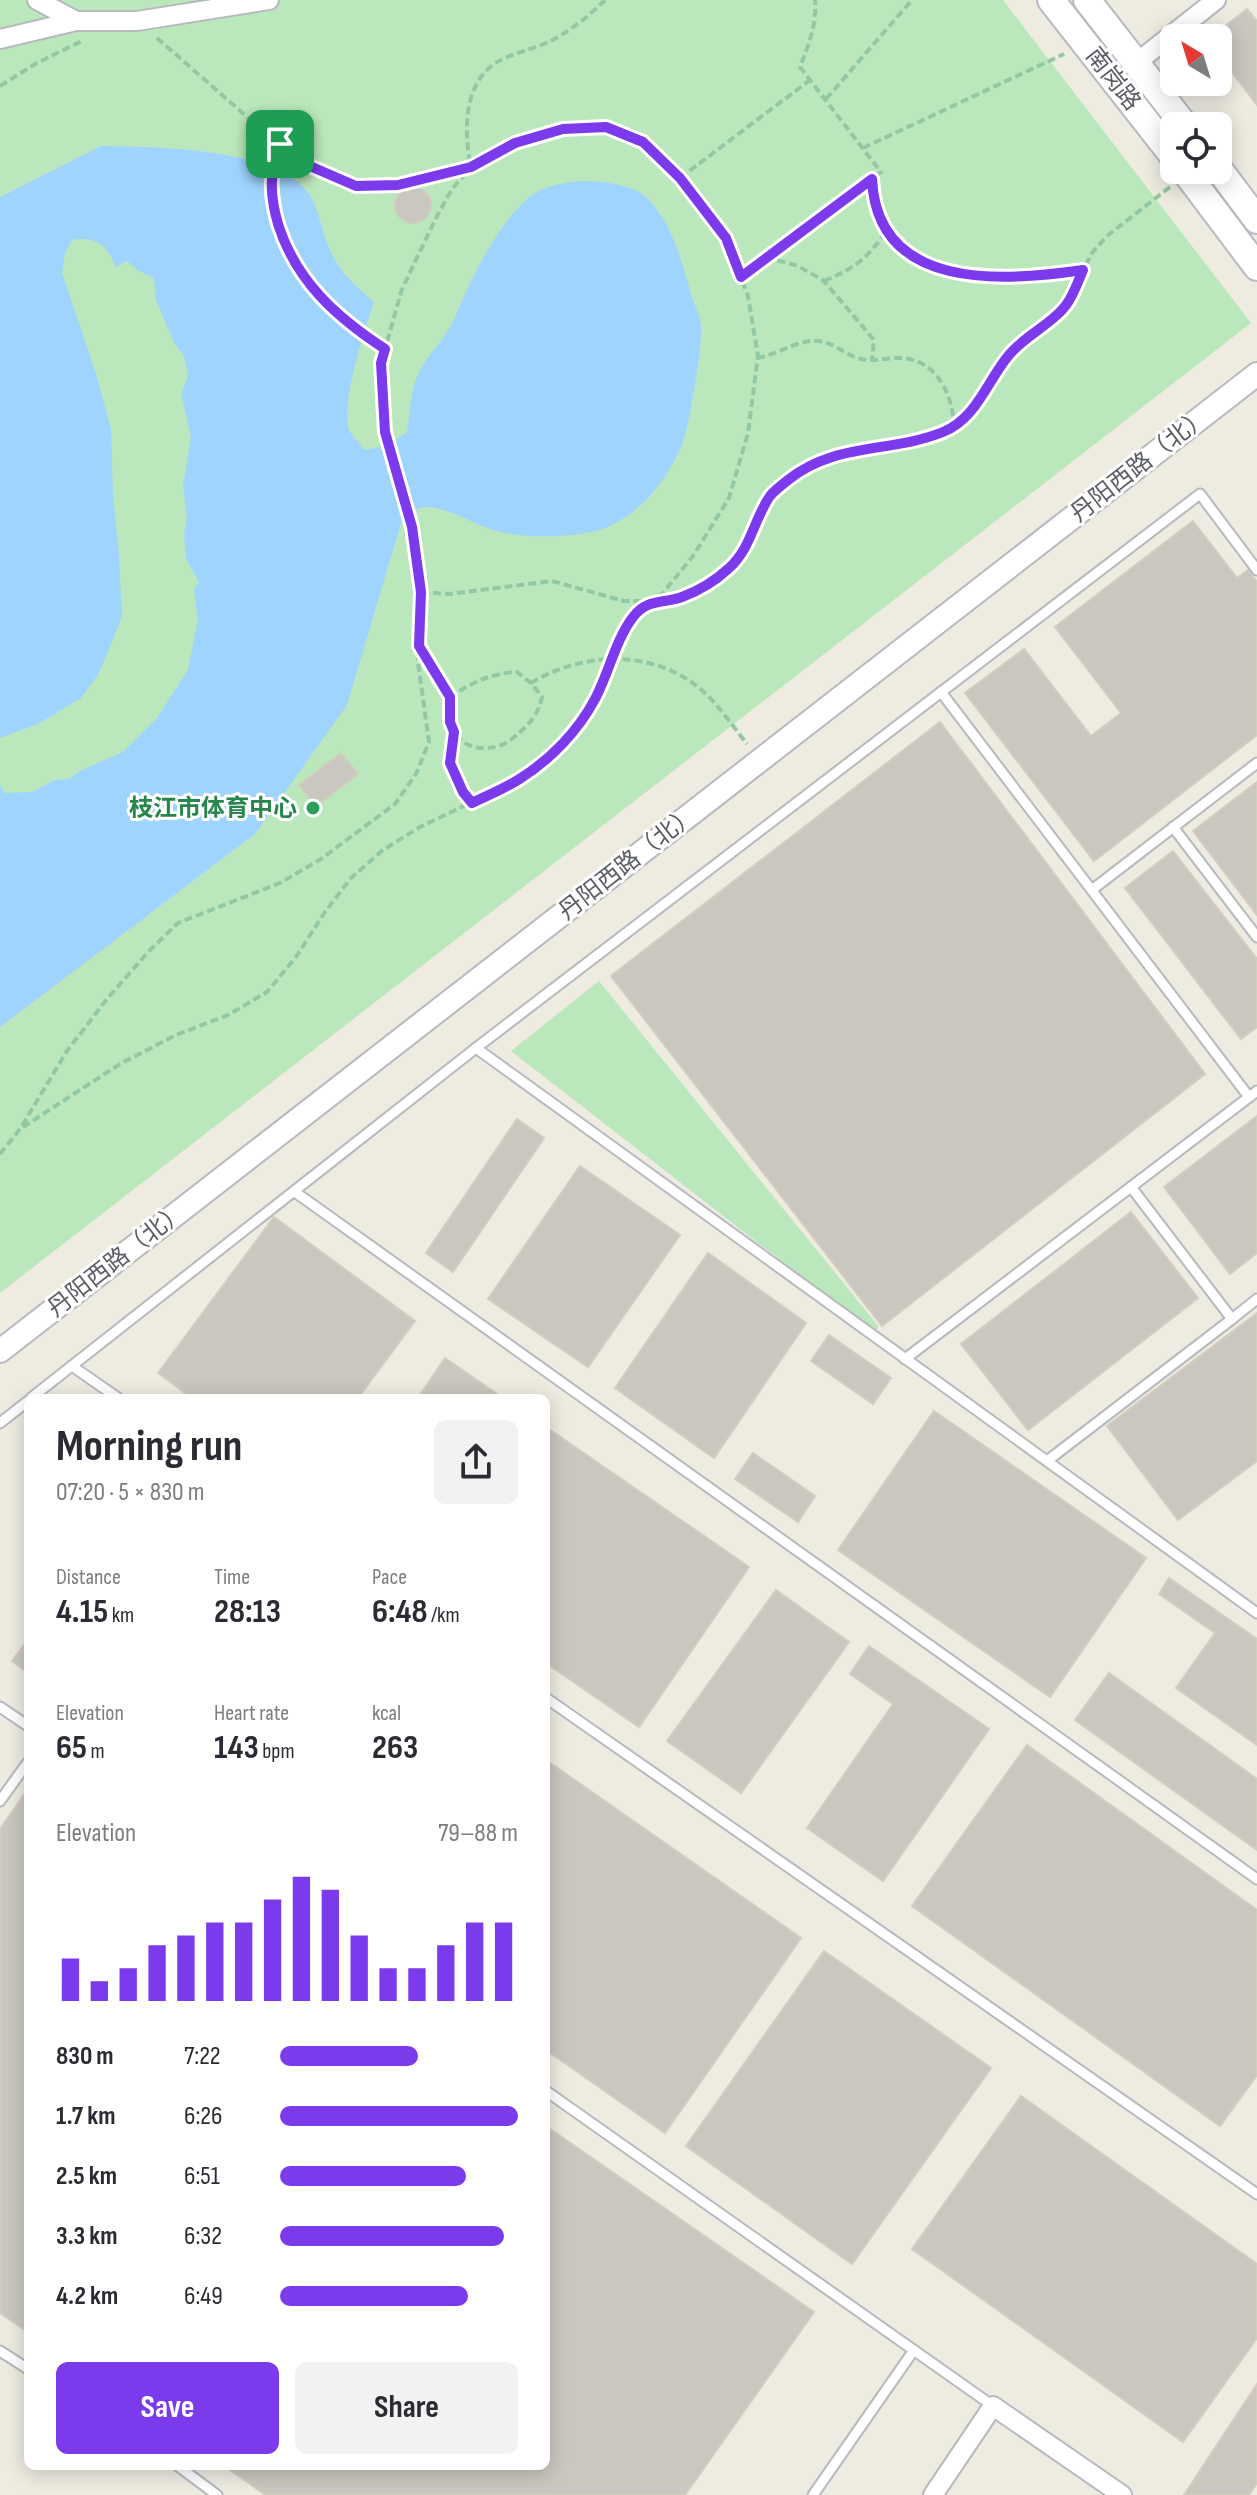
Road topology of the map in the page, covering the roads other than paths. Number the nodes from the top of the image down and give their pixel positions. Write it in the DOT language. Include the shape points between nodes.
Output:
graph roads {
  1 [pos="37,0"];
  2 [pos="269,0"];
  3 [pos="1051,0"];
  4 [pos="1087,0"];
  5 [pos="1216,0"];
  6 [pos="76,21"];
  7 [pos="0,39"];
  8 [pos="1136,63"];
  9 [pos="1174,112"];
  10 [pos="1160,139"];
  11 [pos="1195,184"];
  12 [pos="1230,184"];
  13 [pos="1257,220"];
  14 [pos="1257,267"];
  15 [pos="1257,374"];
  16 [pos="1257,570"];
  17 [pos="941,692"];
  18 [pos="1257,763"];
  19 [pos="1173,827"];
  20 [pos="1093,889"];
  21 [pos="1257,937"];
  22 [pos="476,1048"];
  23 [pos="1253,1094"];
  24 [pos="1131,1187"];
  25 [pos="295,1192"];
  26 [pos="1257,1299"];
  27 [pos="1232,1319"];
  28 [pos="0,1351"];
  29 [pos="905,1359"];
  30 [pos="72,1366"];
  31 [pos="36,1394"];
  32 [pos="112,1394"];
  33 [pos="24,1404"];
  34 [pos="0,1423"];
  35 [pos="1047,1461"];
  36 [pos="1257,1613"];
  37 [pos="550,1701"];
  38 [pos="0,1707"];
  39 [pos="24,1723"];
  40 [pos="24,1768"];
  41 [pos="0,1801"];
  42 [pos="1257,1879"];
  43 [pos="550,2094"];
  44 [pos="1257,2194"];
  45 [pos="914,2350"];
  46 [pos="0,2351"];
  47 [pos="24,2366"];
  48 [pos="993,2406"];
  49 [pos="183,2470"];
  50 [pos="217,2495"];
  51 [pos="813,2495"];
  52 [pos="933,2495"];
  53 [pos="1122,2495"];
  1 -- 6 [label="street"];
  2 -- 6 [label="street" via="137,21"];
  3 -- 10 [label="main road, 南岗路"];
  4 -- 8 [label="main road, 南岗路"];
  5 -- 8 [label="street"];
  6 -- 7 [label="street"];
  8 -- 9 [label="main road, 南岗路"];
  11 -- 14 [label="main road, 南岗路"];
  12 -- 13 [label="main road"];
  15 -- 28 [label="street, 丹阳西路（北）"];
  16 -- 17 [label="lane" via="1200,494"];
  17 -- 20 [label="lane"];
  17 -- 22 [label="lane"];
  18 -- 19 [label="lane"];
  19 -- 20 [label="lane"];
  19 -- 21 [label="lane"];
  20 -- 23 [label="lane"];
  22 -- 25 [label="lane"];
  22 -- 29 [label="lane"];
  23 -- 24 [label="lane"];
  24 -- 27 [label="lane"];
  24 -- 29 [label="lane"];
  25 -- 30 [label="lane"];
  25 -- 42 [label="lane"];
  26 -- 27 [label="lane"];
  27 -- 35 [label="lane"];
  29 -- 35 [label="lane"];
  30 -- 31 [label="lane"];
  30 -- 32 [label="lane"];
  33 -- 34 [label="lane"];
  35 -- 36 [label="lane"];
  37 -- 44 [label="lane"];
  38 -- 39 [label="lane"];
  40 -- 41 [label="lane"];
  43 -- 45 [label="lane"];
  45 -- 48 [label="lane"];
  45 -- 51 [label="lane"];
  46 -- 47 [label="lane"];
  48 -- 52 [label="street"];
  48 -- 53 [label="street"];
  49 -- 50 [label="lane"];
}
